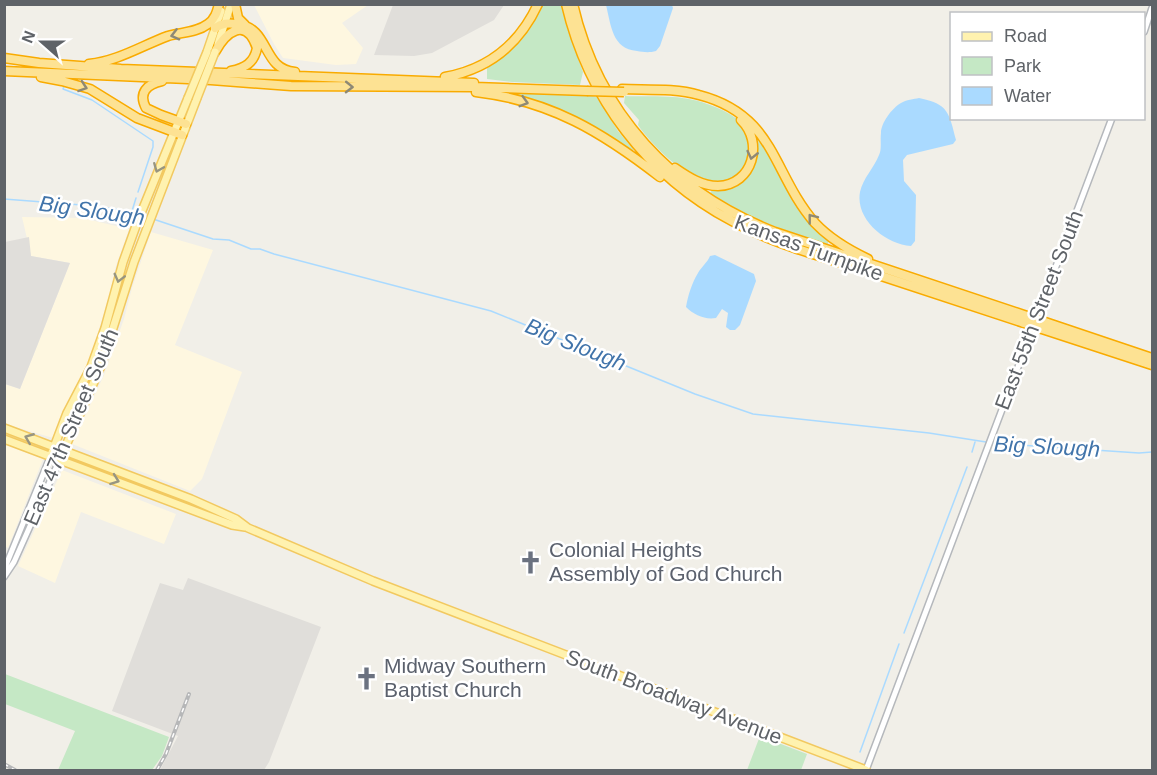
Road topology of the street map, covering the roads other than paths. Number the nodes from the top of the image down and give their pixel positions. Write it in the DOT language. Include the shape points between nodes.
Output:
graph roads {
  1 [pos="221,4"];
  2 [pos="233,4"];
  3 [pos="538,4"];
  4 [pos="566,4"];
  5 [pos="573,4"];
  6 [pos="1152,8"];
  7 [pos="225,23"];
  8 [pos="245,26"];
  9 [pos="1145,27"];
  10 [pos="215,28"];
  11 [pos="211,52"];
  12 [pos="4,58"];
  13 [pos="59,65"];
  14 [pos="4,72"];
  15 [pos="216,73"];
  16 [pos="340,78"];
  17 [pos="174,79"];
  18 [pos="429,80"];
  19 [pos="446,88"];
  20 [pos="586,89"];
  21 [pos="623,91"];
  22 [pos="615,106"];
  23 [pos="1111,120"];
  24 [pos="182,122"];
  25 [pos="172,132"];
  26 [pos="182,135"];
  27 [pos="708,208"];
  28 [pos="915,279"];
  29 [pos="1026,320"];
  30 [pos="1043,326"];
  31 [pos="105,328"];
  32 [pos="1152,358"];
  33 [pos="1152,365"];
  34 [pos="101,366"];
  35 [pos="91,368"];
  36 [pos="84,405"];
  37 [pos="4,428"];
  38 [pos="4,439"];
  39 [pos="54,447"];
  40 [pos="64,451"];
  41 [pos="51,455"];
  42 [pos="60,459"];
  43 [pos="248,528"];
  44 [pos="4,570"];
  45 [pos="4,578"];
  46 [pos="866,770"];
  1 -- 10 [label="main road, East 47th Street South"];
  1 -- 13 [label="highway, one-way" via="211,22 198,29 172,35 119,57"];
  2 -- 7 [label="main road, East 47th Street South"];
  2 -- 8 [label="highway"];
  3 -- 18 [label="highway" via="526,29 500,56 472,70"];
  4 -- 27 [label="highway, Kansas Turnpike" via="580,51 610,111 651,161"];
  5 -- 22 [label="highway, Kansas Turnpike" via="590,58"];
  6 -- 9 [label="street"];
  7 -- 8 [label="highway"];
  7 -- 10 [label="highway"];
  7 -- 11 [label="main road, East 47th Street South"];
  8 -- 16 [label="highway" via="260,36 271,58 287,72"];
  10 -- 11 [label="main road, East 47th Street South"];
  11 -- 15 [label="highway" via="225,36 238,30 253,38 257,48 249,65"];
  11 -- 24 [label="main road, East 47th Street South, bridge" via="188,98"];
  11 -- 24 [label="main road, East 47th Street South, bridge" via="197,98"];
  12 -- 13 [label="highway"];
  13 -- 15 [label="highway"];
  14 -- 17 [label="highway"];
  14 -- 25 [label="highway, one-way" via="90,89 137,118"];
  15 -- 16 [label="highway"];
  16 -- 18 [label="highway"];
  17 -- 19 [label="highway, one-way" via="291,86"];
  17 -- 24 [label="highway" via="153,83 142,98 146,108"];
  18 -- 20 [label="highway"];
  19 -- 20 [label="highway"];
  19 -- 27 [label="highway, one-way" via="522,101 572,119 622,148 685,196"];
  20 -- 21 [label="highway, bridge"];
  21 -- 22 [label="highway, one-way" via="684,95 726,109 743,122 752,136 754,153 748,168 739,179 722,186 694,180 668,162"];
  28 -- 21 [label="highway, one-way" via="856,253 824,232 801,202 769,144 751,122 732,108 687,92"];
  22 -- 28 [label="highway, Kansas Turnpike" via="663,163 691,188 731,213 775,232"];
  23 -- 46 [label="street, East 55th Street South"];
  24 -- 25 [label="main road, East 47th Street South"];
  24 -- 26 [label="main road, East 47th Street South"];
  25 -- 26 [label="highway"];
  25 -- 31 [label="main road, East 47th Street South, one-way" via="123,262"];
  26 -- 34 [label="main road, East 47th Street South" via="128,279"];
  27 -- 29 [label="highway, Kansas Turnpike" via="779,242"];
  28 -- 29 [label="highway, Kansas Turnpike"];
  29 -- 30 [label="highway, Kansas Turnpike, bridge"];
  30 -- 32 [label="highway, Kansas Turnpike"];
  30 -- 33 [label="highway, Kansas Turnpike"];
  31 -- 34 [label="main road"];
  31 -- 35 [label="main road, East 47th Street South"];
  34 -- 36 [label="main road, East 47th Street South"];
  35 -- 36 [label="main road" via="95,372"];
  35 -- 39 [label="main road, East 47th Street South"];
  36 -- 40 [label="main road, East 47th Street South"];
  39 -- 37 [label="main road, South Broadway Avenue, one-way"];
  38 -- 41 [label="main road, South Broadway Avenue"];
  39 -- 40 [label="main road, South Broadway Avenue"];
  39 -- 41 [label="main road, East 47th Street South"];
  40 -- 42 [label="main road, East 47th Street South"];
  40 -- 43 [label="main road, South Broadway Avenue" via="191,499"];
  41 -- 42 [label="main road, South Broadway Avenue"];
  41 -- 44 [label="street, East 47th Street South"];
  42 -- 43 [label="main road, South Broadway Avenue, one-way" via="231,525"];
  42 -- 45 [label="street, East 47th Street South"];
  43 -- 46 [label="main road, South Broadway Avenue" via="373,581"];
}
